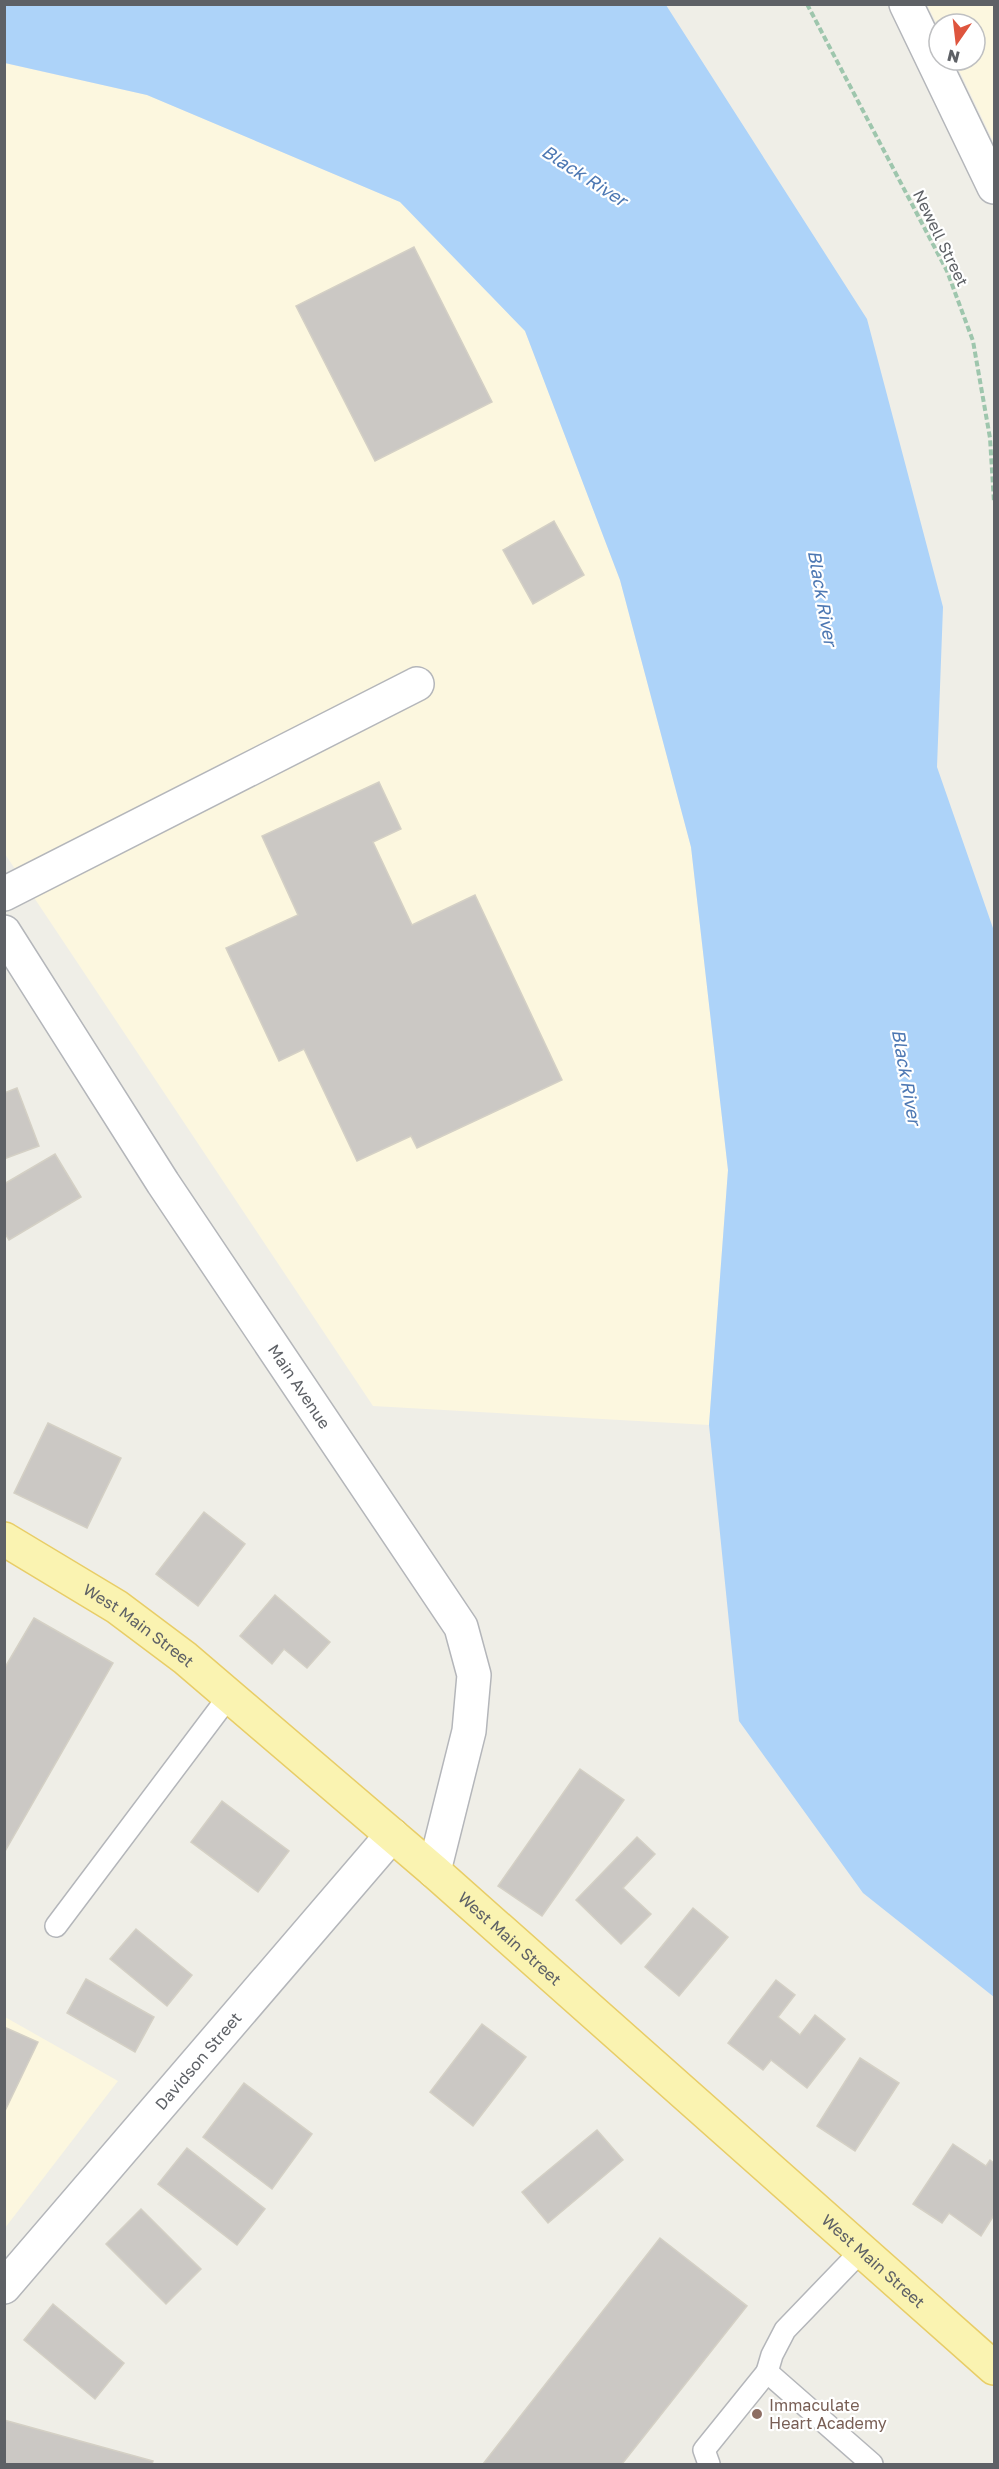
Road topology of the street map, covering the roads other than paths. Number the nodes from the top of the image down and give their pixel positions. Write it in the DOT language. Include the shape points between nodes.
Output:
graph roads {
  1 [pos="906,4"];
  2 [pos="994,187"];
  3 [pos="417,684"];
  4 [pos="4,894"];
  5 [pos="4,932"];
  6 [pos="4,1539"];
  7 [pos="229,1695"];
  8 [pos="392,1834"];
  9 [pos="434,1871"];
  10 [pos="56,1926"];
  11 [pos="862,2250"];
  12 [pos="4,2287"];
  13 [pos="994,2368"];
  14 [pos="767,2372"];
  15 [pos="709,2464"];
  16 [pos="872,2464"];
  1 -- 2 [label="street"];
  3 -- 4 [label="street"];
  5 -- 9 [label="street, Main Avenue" via="163,1183 461,1627 474,1675 470,1731"];
  6 -- 7 [label="main road, West Main Street" via="117,1607"];
  7 -- 8 [label="main road, West Main Street"];
  7 -- 10 [label="lane"];
  8 -- 9 [label="main road, West Main Street"];
  8 -- 12 [label="street, Davidson Street"];
  9 -- 11 [label="main road, West Main Street"];
  11 -- 13 [label="main road, West Main Street"];
  11 -- 14 [label="lane" via="785,2331"];
  14 -- 15 [label="lane" via="704,2450"];
  14 -- 16 [label="lane"];
}
